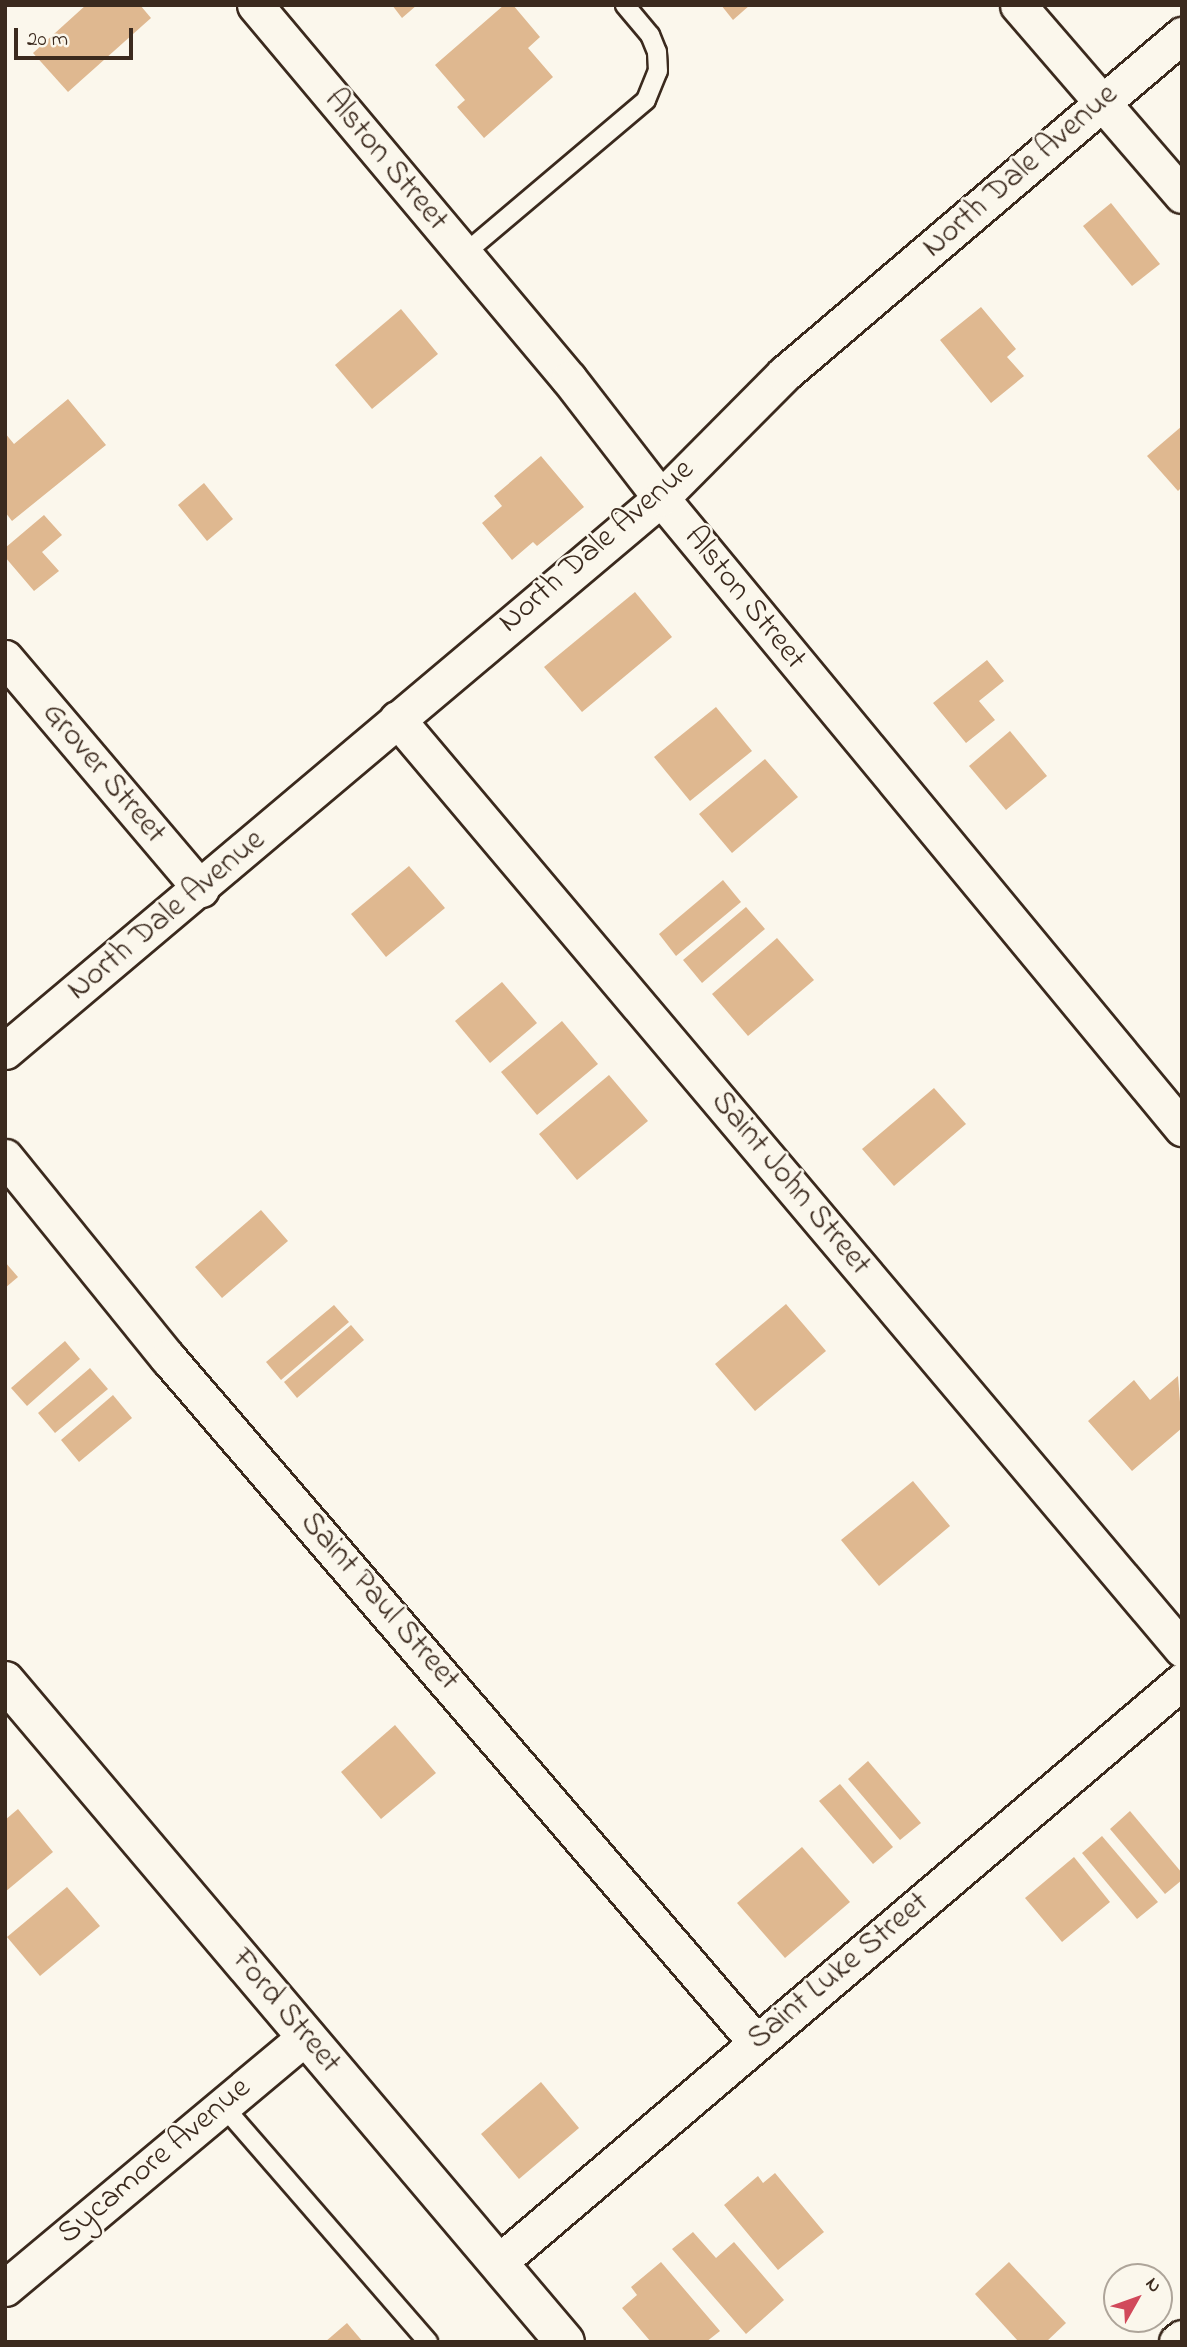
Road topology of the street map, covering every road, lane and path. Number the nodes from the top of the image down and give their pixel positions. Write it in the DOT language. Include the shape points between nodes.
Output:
graph roads {
  1 [pos="254,5"];
  2 [pos="625,5"];
  3 [pos="1018,5"];
  4 [pos="1182,35"];
  5 [pos="1102,103"];
  6 [pos="1182,195"];
  7 [pos="464,254"];
  8 [pos="661,498"];
  9 [pos="5,658"];
  10 [pos="397,719"];
  11 [pos="201,889"];
  12 [pos="5,1051"];
  13 [pos="1182,1128"];
  14 [pos="5,1157"];
  15 [pos="1182,1649"];
  16 [pos="5,1681"];
  17 [pos="1182,1681"];
  18 [pos="306,2036"];
  19 [pos="757,2042"];
  20 [pos="223,2106"];
  21 [pos="498,2263"];
  22 [pos="5,2288"];
  23 [pos="1182,2338"];
  24 [pos="428,2342"];
  25 [pos="565,2342"];
  26 [pos="1177,2342"];
  1 -- 7 [label="street, Alston Street"];
  2 -- 7 [label="lane" via="650,35 657,52 658,71 646,100"];
  3 -- 5 [label="street"];
  4 -- 5 [label="street, North Dale Avenue"];
  5 -- 6 [label="street"];
  5 -- 8 [label="street, North Dale Avenue" via="784,374"];
  7 -- 8 [label="street, Alston Street"];
  8 -- 10 [label="street, North Dale Avenue"];
  8 -- 13 [label="street, Alston Street"];
  9 -- 11 [label="street, Grover Street"];
  10 -- 11 [label="street, North Dale Avenue"];
  10 -- 15 [label="street, Saint John Street"];
  11 -- 12 [label="street, North Dale Avenue"];
  14 -- 19 [label="street, Saint Paul Street" via="168,1358"];
  16 -- 18 [label="main road, Ford Street"];
  17 -- 19 [label="street, Saint Luke Street"];
  18 -- 20 [label="street, Sycamore Avenue"];
  18 -- 21 [label="main road, Ford Street"];
  19 -- 21 [label="street, Saint Luke Street"];
  20 -- 22 [label="street, Sycamore Avenue"];
  20 -- 24 [label="lane"];
  21 -- 25 [label="main road, Ford Street"];
  23 -- 26 [label="street"];
}
